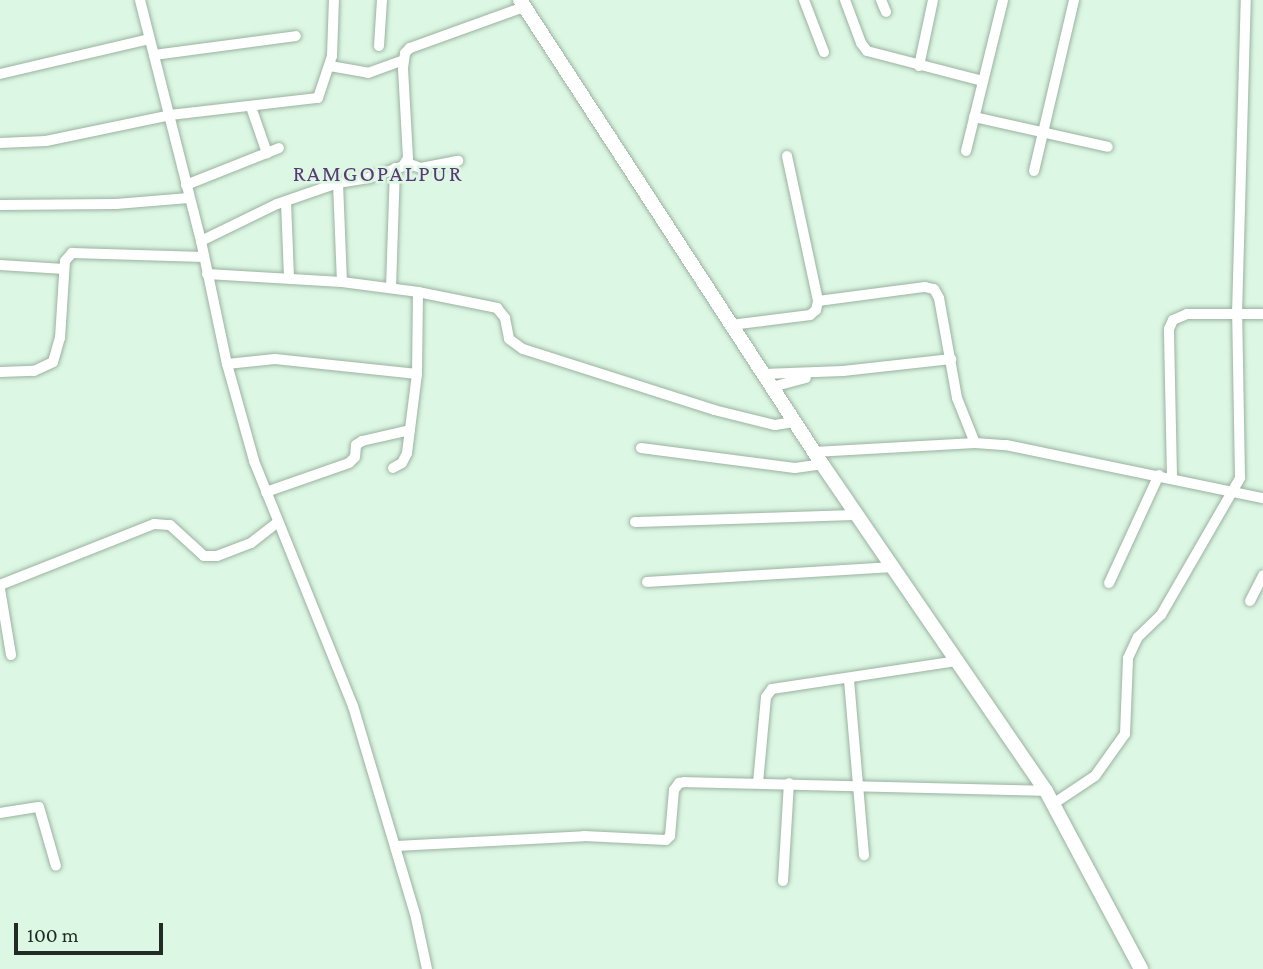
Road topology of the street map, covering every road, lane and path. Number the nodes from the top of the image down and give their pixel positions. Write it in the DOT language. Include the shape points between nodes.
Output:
graph roads {
  1 [pos="140,0"];
  2 [pos="334,0"];
  3 [pos="382,0"];
  4 [pos="804,0"];
  5 [pos="845,0"];
  6 [pos="881,0"];
  7 [pos="933,0"];
  8 [pos="1003,0"];
  9 [pos="1074,0"];
  10 [pos="1246,0"];
  11 [pos="522,4"];
  12 [pos="886,12"];
  13 [pos="296,36"];
  14 [pos="149,39"];
  15 [pos="379,46"];
  16 [pos="824,52"];
  17 [pos="154,55"];
  18 [pos="403,60"];
  19 [pos="330,66"];
  20 [pos="919,66"];
  21 [pos="0,74"];
  22 [pos="983,81"];
  23 [pos="251,107"];
  24 [pos="170,115"];
  25 [pos="974,117"];
  26 [pos="1043,133"];
  27 [pos="0,143"];
  28 [pos="279,148"];
  29 [pos="1108,148"];
  30 [pos="966,151"];
  31 [pos="267,153"];
  32 [pos="787,156"];
  33 [pos="458,161"];
  34 [pos="407,163"];
  35 [pos="395,168"];
  36 [pos="1034,171"];
  37 [pos="338,184"];
  38 [pos="186,185"];
  39 [pos="189,198"];
  40 [pos="286,202"];
  41 [pos="0,205"];
  42 [pos="201,241"];
  43 [pos="204,257"];
  44 [pos="0,265"];
  45 [pos="64,269"];
  46 [pos="207,274"];
  47 [pos="289,277"];
  48 [pos="342,282"];
  49 [pos="391,288"];
  50 [pos="418,292"];
  51 [pos="818,301"];
  52 [pos="1237,314"];
  53 [pos="1263,314"];
  54 [pos="731,325"];
  55 [pos="951,359"];
  56 [pos="227,364"];
  57 [pos="0,372"];
  58 [pos="417,374"];
  59 [pos="806,379"];
  60 [pos="767,381"];
  61 [pos="794,422"];
  62 [pos="410,430"];
  63 [pos="975,443"];
  64 [pos="641,448"];
  65 [pos="818,458"];
  66 [pos="393,468"];
  67 [pos="1160,475"];
  68 [pos="1172,477"];
  69 [pos="1233,491"];
  70 [pos="266,492"];
  71 [pos="1263,498"];
  72 [pos="857,515"];
  73 [pos="278,522"];
  74 [pos="635,522"];
  75 [pos="893,567"];
  76 [pos="1263,575"];
  77 [pos="647,582"];
  78 [pos="1109,583"];
  79 [pos="0,587"];
  80 [pos="1250,601"];
  81 [pos="11,655"];
  82 [pos="958,661"];
  83 [pos="849,680"];
  84 [pos="758,783"];
  85 [pos="789,783"];
  86 [pos="858,785"];
  87 [pos="1050,798"];
  88 [pos="0,813"];
  89 [pos="396,846"];
  90 [pos="864,855"];
  91 [pos="56,866"];
  92 [pos="783,881"];
  93 [pos="427,969"];
  94 [pos="1141,969"];
  1 -- 14 [label="street"];
  2 -- 19 [label="street"];
  3 -- 15 [label="street"];
  4 -- 16 [label="street"];
  5 -- 20 [label="street" via="867,51"];
  6 -- 12 [label="street"];
  7 -- 20 [label="street"];
  8 -- 22 [label="street"];
  9 -- 26 [label="street"];
  10 -- 52 [label="street"];
  11 -- 18 [label="street" via="410,48"];
  11 -- 54 [label="main road"];
  13 -- 17 [label="street"];
  14 -- 17 [label="street"];
  14 -- 21 [label="street"];
  17 -- 24 [label="street"];
  18 -- 19 [label="street" via="368,74"];
  18 -- 34 [label="street"];
  19 -- 23 [label="street" via="318,98"];
  20 -- 22 [label="street"];
  22 -- 25 [label="street"];
  23 -- 24 [label="street"];
  23 -- 31 [label="street"];
  24 -- 27 [label="street" via="46,141"];
  24 -- 38 [label="street"];
  25 -- 26 [label="street"];
  25 -- 30 [label="street"];
  26 -- 29 [label="street"];
  26 -- 36 [label="street"];
  28 -- 31 [label="street"];
  31 -- 38 [label="street"];
  32 -- 51 [label="street"];
  33 -- 34 [label="street" via="421,168"];
  34 -- 35 [label="street"];
  35 -- 37 [label="street"];
  35 -- 49 [label="street"];
  37 -- 40 [label="street"];
  37 -- 48 [label="street"];
  38 -- 39 [label="street"];
  39 -- 41 [label="street"];
  39 -- 42 [label="street"];
  40 -- 42 [label="street"];
  40 -- 47 [label="street"];
  42 -- 43 [label="street"];
  43 -- 45 [label="street" via="81,251 67,257"];
  43 -- 46 [label="street"];
  44 -- 45 [label="street"];
  45 -- 57 [label="street" via="60,338 53,362 34,370"];
  46 -- 47 [label="street"];
  46 -- 56 [label="street"];
  47 -- 48 [label="street"];
  48 -- 49 [label="street"];
  49 -- 50 [label="street"];
  50 -- 58 [label="street"];
  50 -- 61 [label="street" via="497,308 505,318 509,339 523,349 714,410 775,425"];
  51 -- 54 [label="street" via="810,315"];
  51 -- 55 [label="street" via="934,289"];
  52 -- 53 [label="street"];
  52 -- 68 [label="street" via="1186,314 1173,320"];
  52 -- 69 [label="street" via="1240,478"];
  54 -- 60 [label="main road"];
  55 -- 60 [label="street"];
  55 -- 63 [label="street" via="957,398"];
  56 -- 58 [label="street" via="275,359"];
  56 -- 70 [label="street"];
  58 -- 62 [label="street"];
  59 -- 60 [label="street"];
  60 -- 61 [label="main road"];
  61 -- 65 [label="main road"];
  62 -- 66 [label="street" via="405,460"];
  62 -- 70 [label="street" via="362,441 349,463"];
  63 -- 65 [label="street"];
  63 -- 67 [label="street"];
  64 -- 65 [label="street" via="795,468"];
  65 -- 72 [label="main road"];
  67 -- 68 [label="street"];
  67 -- 78 [label="street"];
  68 -- 69 [label="street"];
  69 -- 71 [label="street"];
  69 -- 87 [label="street" via="1161,615 1138,637 1128,658 1125,734 1095,776"];
  70 -- 73 [label="street"];
  72 -- 74 [label="street"];
  72 -- 75 [label="main road"];
  73 -- 79 [label="street" via="251,543 217,556 204,556 170,525 155,524"];
  73 -- 89 [label="street" via="353,706"];
  75 -- 77 [label="street"];
  75 -- 82 [label="main road"];
  76 -- 80 [label="street"];
  79 -- 81 [label="street"];
  82 -- 83 [label="street"];
  82 -- 87 [label="main road"];
  83 -- 84 [label="street" via="768,692"];
  83 -- 86 [label="street"];
  84 -- 85 [label="street"];
  84 -- 89 [label="street" via="679,783 666,840 561,836"];
  85 -- 86 [label="street"];
  85 -- 92 [label="street"];
  86 -- 87 [label="street"];
  86 -- 90 [label="street"];
  87 -- 94 [label="main road"];
  88 -- 91 [label="street" via="39,807"];
  89 -- 93 [label="street"];
}
